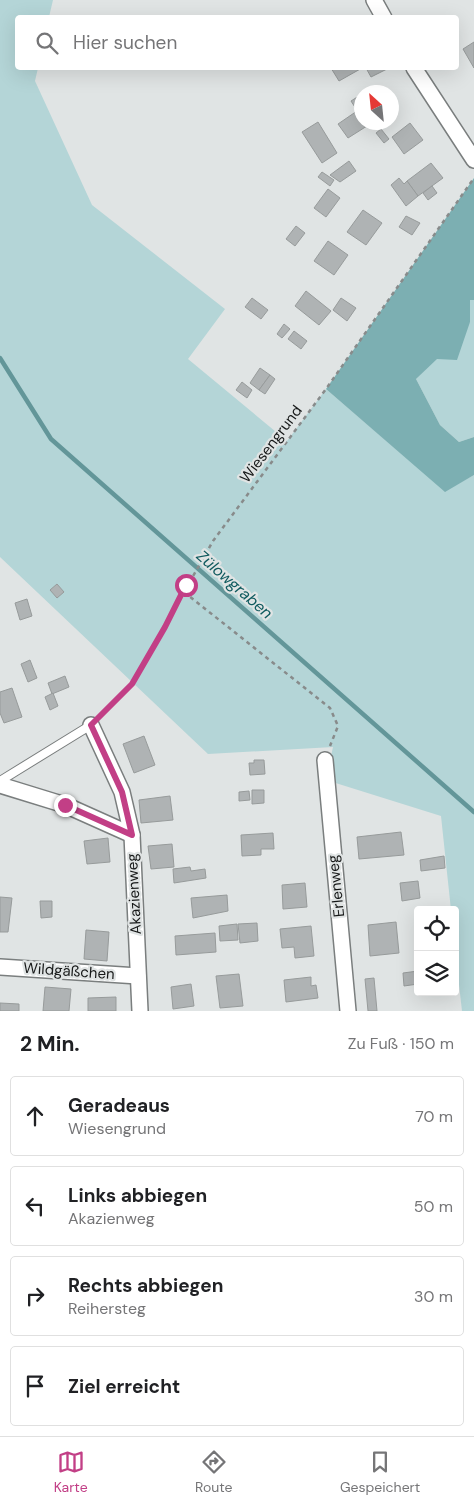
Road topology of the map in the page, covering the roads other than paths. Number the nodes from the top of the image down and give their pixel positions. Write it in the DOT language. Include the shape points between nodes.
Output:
graph roads {
  1 [pos="374,0"];
  2 [pos="382,15"];
  3 [pos="415,70"];
  4 [pos="474,160"];
  5 [pos="91,725"];
  6 [pos="325,760"];
  7 [pos="0,781"];
  8 [pos="0,786"];
  9 [pos="132,835"];
  10 [pos="0,966"];
  11 [pos="138,976"];
  12 [pos="140,1011"];
  13 [pos="348,1011"];
  1 -- 2 [label="street"];
  3 -- 4 [label="street"];
  5 -- 7 [label="lane"];
  5 -- 9 [label="street, Akazienweg" via="122,792"];
  6 -- 13 [label="street, Erlenweg"];
  8 -- 9 [label="street" via="65,805"];
  9 -- 11 [label="street, Akazienweg"];
  10 -- 11 [label="street, Wildgäßchen"];
  11 -- 12 [label="street, Akazienweg"];
}
